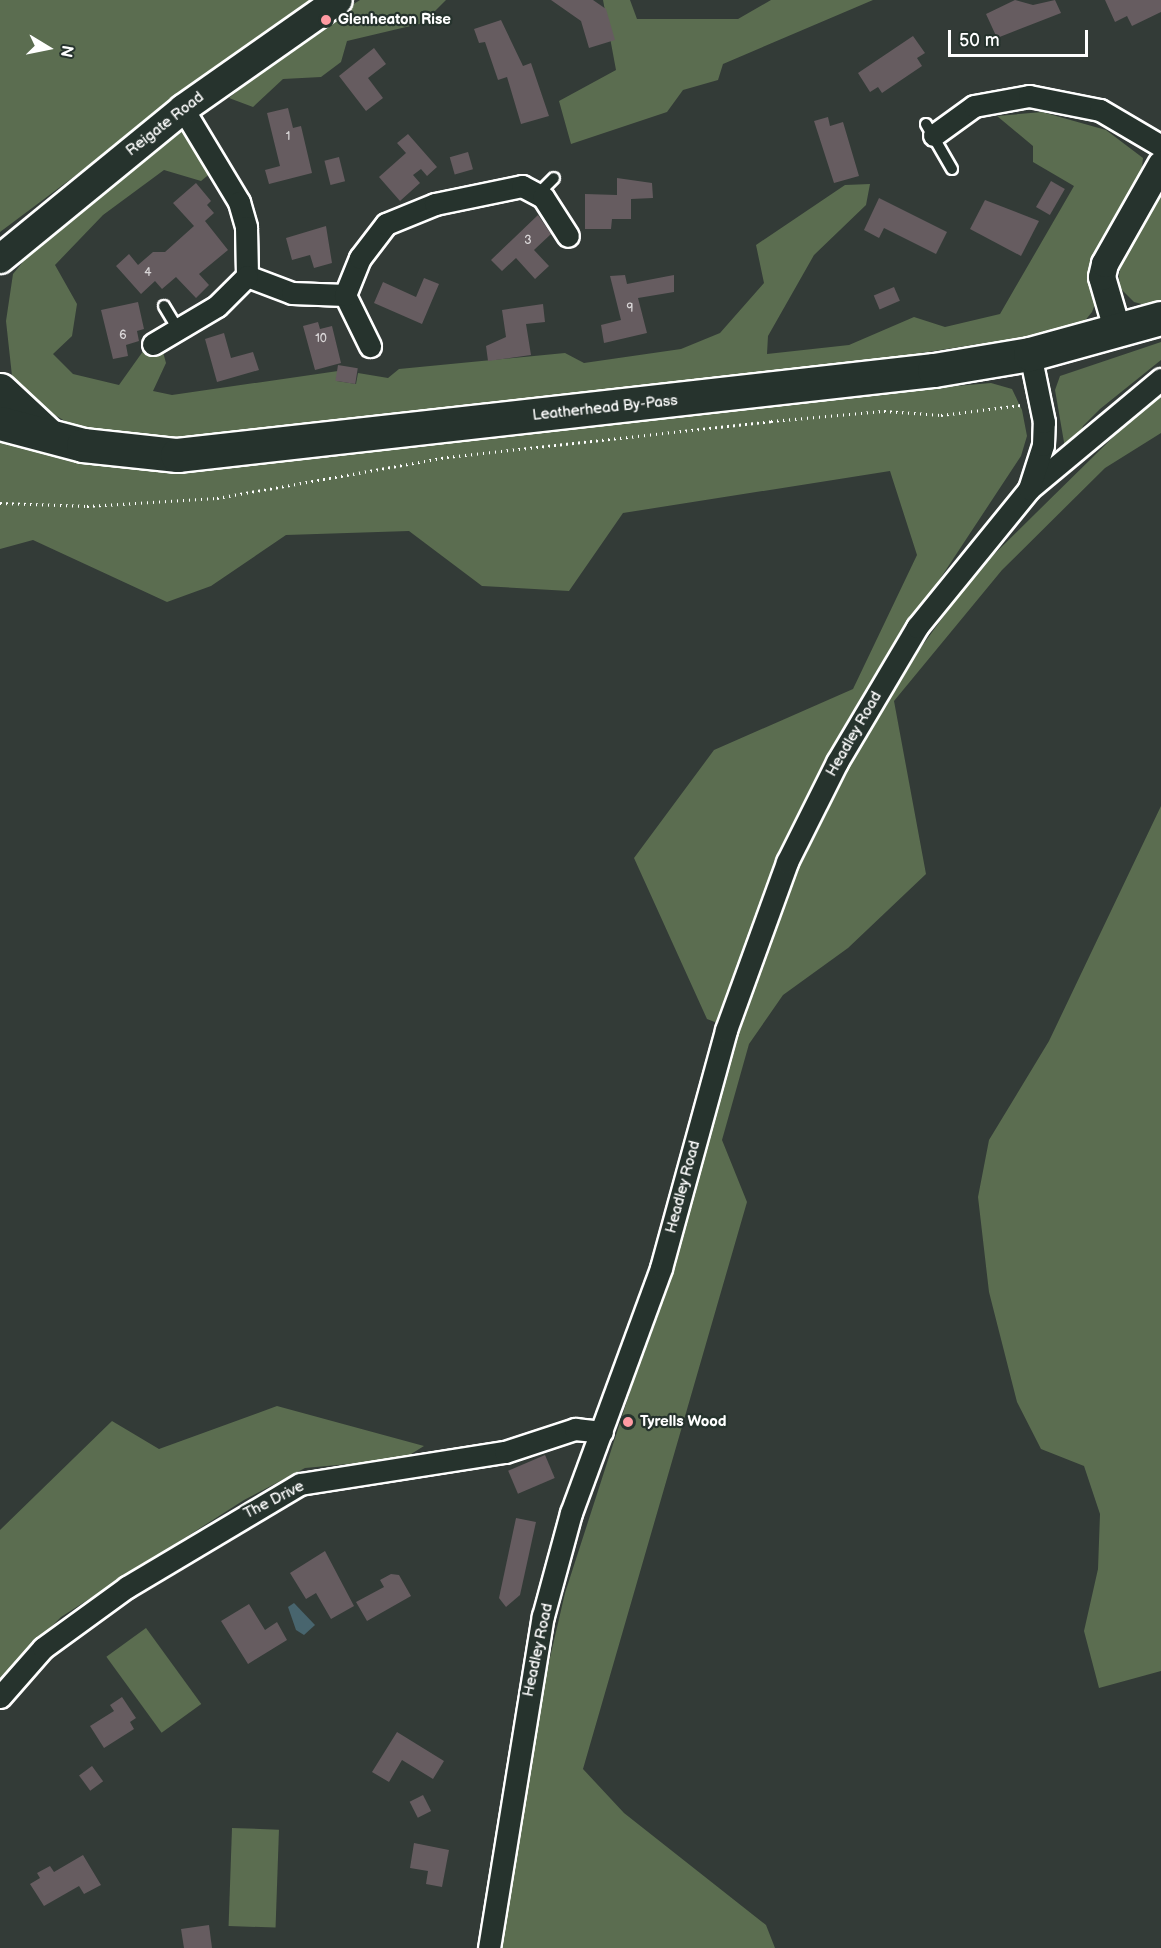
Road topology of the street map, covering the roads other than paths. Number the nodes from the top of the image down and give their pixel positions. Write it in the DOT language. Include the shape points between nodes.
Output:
graph roads {
  1 [pos="338,0"];
  2 [pos="183,109"];
  3 [pos="930,129"];
  4 [pos="1161,146"];
  5 [pos="1161,165"];
  6 [pos="952,169"];
  7 [pos="554,178"];
  8 [pos="539,193"];
  9 [pos="568,236"];
  10 [pos="0,259"];
  11 [pos="247,276"];
  12 [pos="345,296"];
  13 [pos="164,306"];
  14 [pos="1161,318"];
  15 [pos="178,329"];
  16 [pos="1118,332"];
  17 [pos="153,344"];
  18 [pos="370,346"];
  19 [pos="1030,354"];
  20 [pos="1161,379"];
  21 [pos="0,390"];
  22 [pos="0,423"];
  23 [pos="46,434"];
  24 [pos="1029,489"];
  25 [pos="602,1432"];
  26 [pos="0,1696"];
  27 [pos="489,1948"];
  1 -- 2 [label="main road, Reigate Road"];
  2 -- 10 [label="main road, Reigate Road"];
  2 -- 11 [label="street" via="238,202 246,226"];
  3 -- 4 [label="street" via="974,106 1029,96 1100,110"];
  3 -- 6 [label="lane"];
  5 -- 16 [label="street" via="1105,264 1102,277"];
  7 -- 8 [label="lane"];
  8 -- 9 [label="street"];
  8 -- 12 [label="street" via="511,186 401,215 367,248"];
  11 -- 12 [label="street" via="292,293"];
  11 -- 15 [label="street" via="217,306"];
  12 -- 18 [label="street"];
  13 -- 15 [label="lane"];
  14 -- 16 [label="highway, Leatherhead By-Pass"];
  15 -- 17 [label="street"];
  16 -- 19 [label="highway, Leatherhead By-Pass"];
  19 -- 23 [label="highway, Leatherhead By-Pass" via="838,382 177,455 122,452"];
  19 -- 24 [label="street, Headley Road" via="1041,403 1043,446"];
  20 -- 24 [label="street, Headley Road"];
  21 -- 23 [label="highway"];
  22 -- 23 [label="highway, Leatherhead By-Pass"];
  24 -- 25 [label="street, Headley Road" via="917,627 837,762 787,862 726,1030 661,1268"];
  25 -- 26 [label="street, The Drive" via="574,1429 505,1452 300,1484 127,1587 43,1648"];
  25 -- 27 [label="street, Headley Road" via="571,1513 543,1617"];
}
